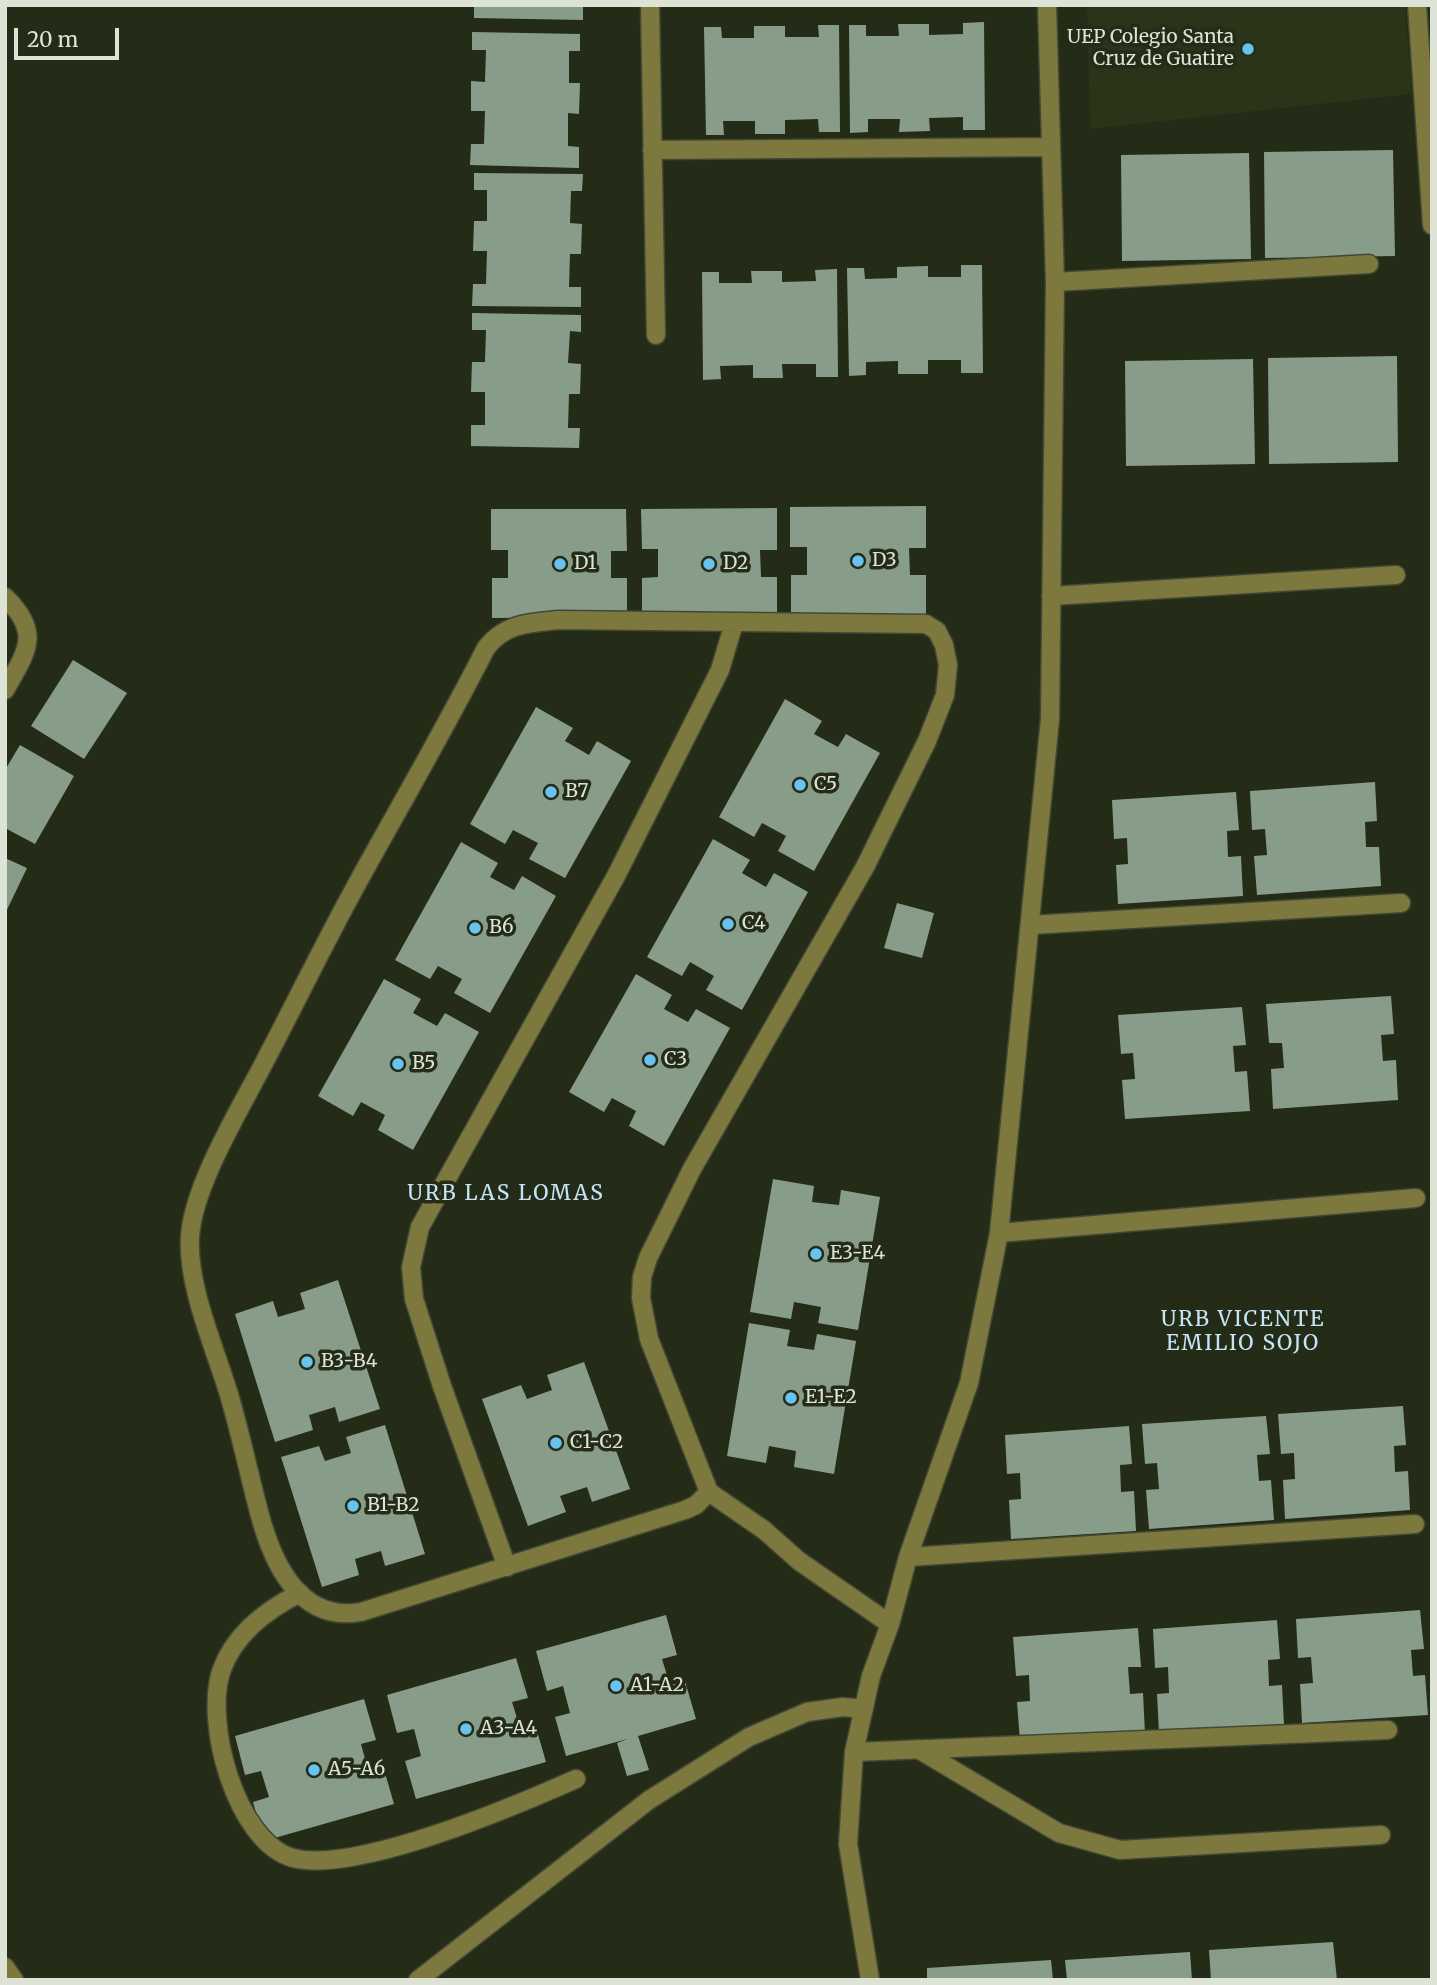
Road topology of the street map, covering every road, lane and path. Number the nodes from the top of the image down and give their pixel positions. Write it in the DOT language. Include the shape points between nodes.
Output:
graph roads {
  1 [pos="650,5"];
  2 [pos="1047,5"];
  3 [pos="1418,5"];
  4 [pos="1051,147"];
  5 [pos="652,150"];
  6 [pos="1432,225"];
  7 [pos="1369,264"];
  8 [pos="1055,282"];
  9 [pos="656,335"];
  10 [pos="1396,575"];
  11 [pos="1051,596"];
  12 [pos="5,597"];
  13 [pos="734,623"];
  14 [pos="5,691"];
  15 [pos="1401,904"];
  16 [pos="1030,925"];
  17 [pos="1416,1198"];
  18 [pos="999,1233"];
  19 [pos="709,1492"];
  20 [pos="1415,1524"];
  21 [pos="908,1557"];
  22 [pos="508,1567"];
  23 [pos="300,1593"];
  24 [pos="890,1624"];
  25 [pos="863,1709"];
  26 [pos="1388,1730"];
  27 [pos="918,1749"];
  28 [pos="854,1752"];
  29 [pos="576,1779"];
  30 [pos="1381,1835"];
  31 [pos="5,1967"];
  32 [pos="14,1980"];
  33 [pos="418,1980"];
  34 [pos="870,1980"];
  1 -- 5 [label="street"];
  2 -- 4 [label="street"];
  3 -- 6 [label="street"];
  4 -- 5 [label="street"];
  4 -- 8 [label="street"];
  5 -- 9 [label="street"];
  7 -- 8 [label="street"];
  8 -- 11 [label="street"];
  10 -- 11 [label="street"];
  11 -- 16 [label="street" via="1050,719"];
  12 -- 14 [label="street" via="24,617 29,639"];
  13 -- 19 [label="street" via="926,624 937,631 944,645 948,680 927,741 865,867 692,1170 642,1277 643,1319 649,1339"];
  13 -- 22 [label="street" via="720,670 616,876 426,1216 414,1247 415,1299"];
  13 -- 23 [label="street" via="559,620 518,624 492,640 357,884 200,1196 190,1237 196,1284 232,1402 263,1530 273,1556"];
  15 -- 16 [label="street"];
  16 -- 18 [label="street"];
  17 -- 18 [label="street"];
  18 -- 21 [label="street" via="969,1383"];
  19 -- 22 [label="street" via="685,1510"];
  19 -- 24 [label="street"];
  20 -- 21 [label="street"];
  21 -- 24 [label="street"];
  22 -- 23 [label="street" via="346,1614 330,1613"];
  23 -- 29 [label="street" via="266,1612 252,1626 222,1669 219,1685 221,1748 247,1821 265,1844 293,1858 331,1860 441,1832"];
  24 -- 25 [label="street"];
  25 -- 28 [label="street"];
  25 -- 33 [label="street" via="807,1712 748,1737 649,1800"];
  26 -- 27 [label="street"];
  27 -- 28 [label="street"];
  27 -- 30 [label="street" via="1059,1833 1120,1850"];
  28 -- 34 [label="street" via="848,1844"];
  31 -- 32 [label="street"];
}
